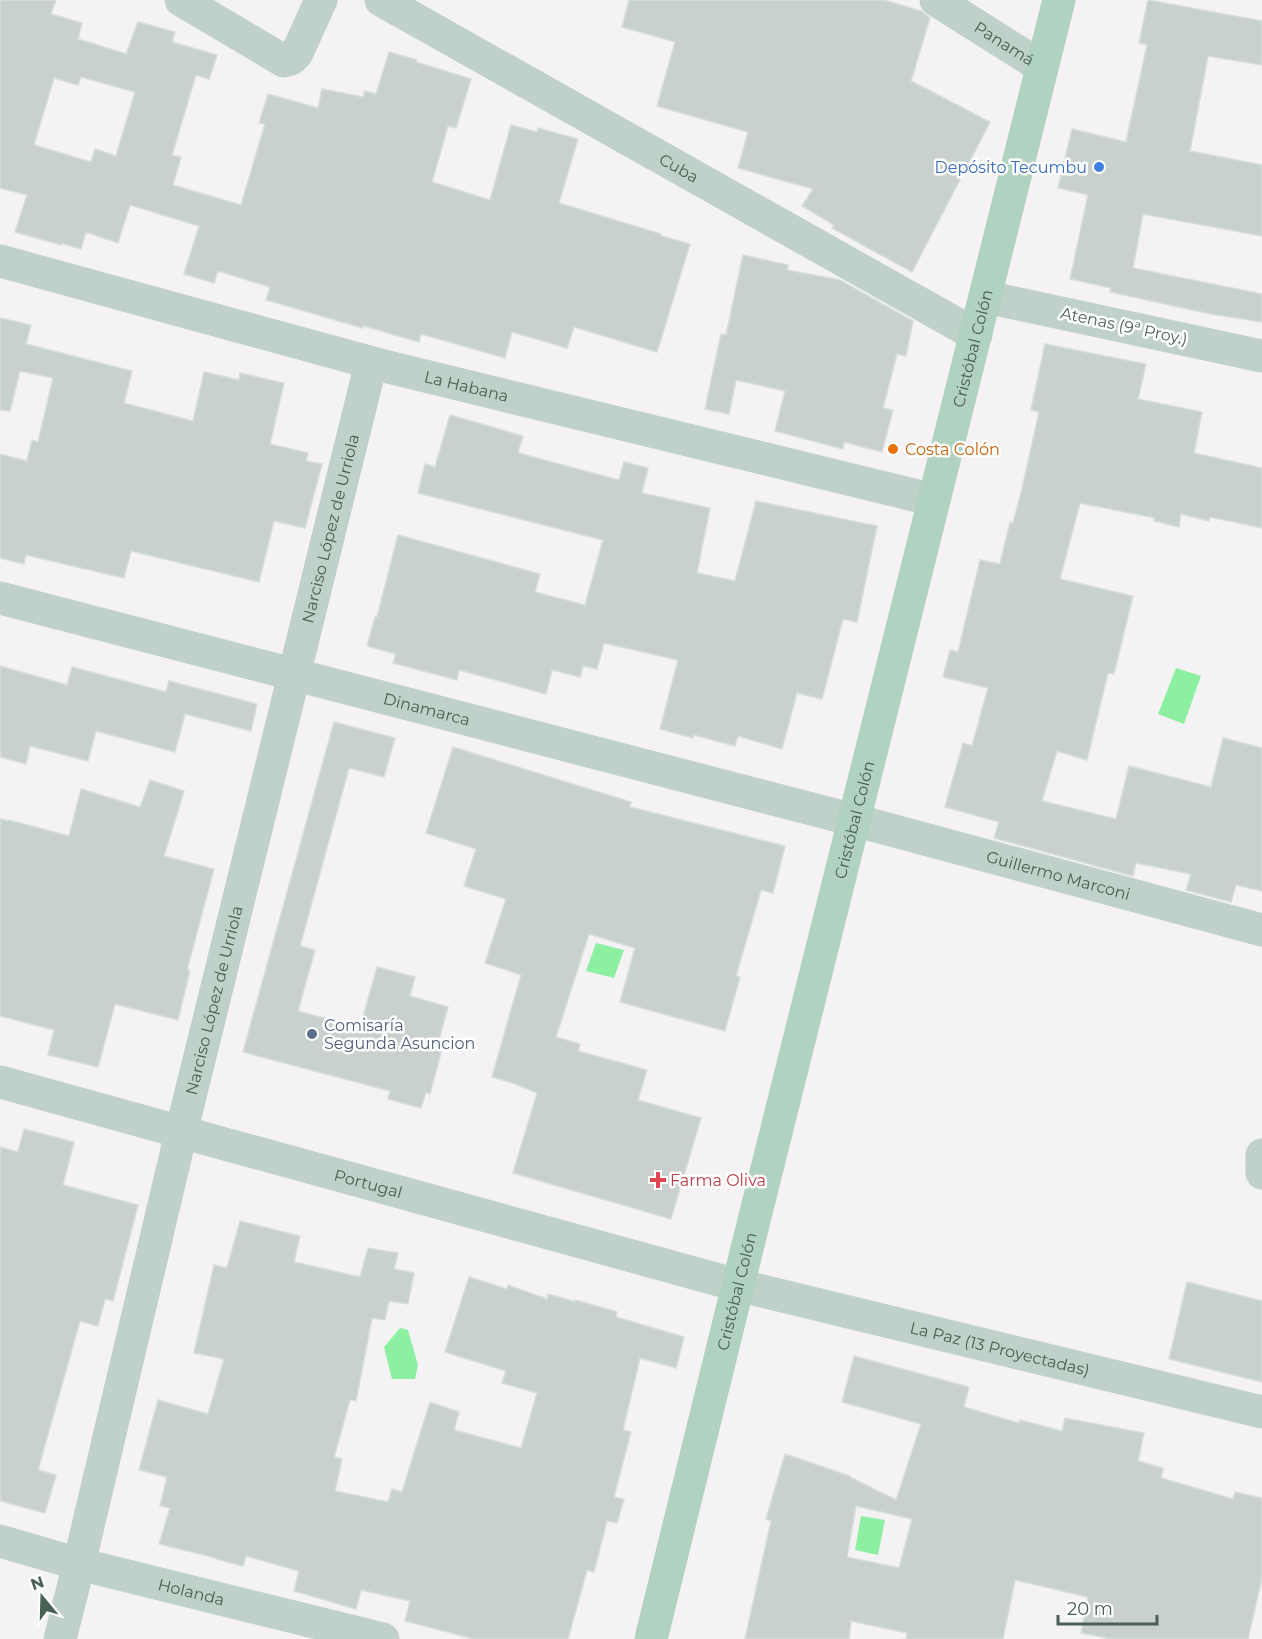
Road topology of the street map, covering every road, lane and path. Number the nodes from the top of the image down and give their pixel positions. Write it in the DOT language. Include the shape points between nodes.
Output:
graph roads {
  1 [pos="181,0"];
  2 [pos="321,0"];
  3 [pos="381,0"];
  4 [pos="936,0"];
  5 [pos="1059,0"];
  6 [pos="1042,67"];
  7 [pos="0,261"];
  8 [pos="986,297"];
  9 [pos="976,335"];
  10 [pos="1262,356"];
  11 [pos="371,363"];
  12 [pos="934,500"];
  13 [pos="0,598"];
  14 [pos="294,675"];
  15 [pos="854,820"];
  16 [pos="1262,930"];
  17 [pos="0,1082"];
  18 [pos="181,1133"];
  19 [pos="1262,1155"];
  20 [pos="1262,1173"];
  21 [pos="737,1285"];
  22 [pos="1262,1412"];
  23 [pos="0,1541"];
  24 [pos="80,1564"];
  25 [pos="60,1639"];
  26 [pos="383,1639"];
  27 [pos="651,1639"];
  1 -- 2 [label="street" via="284,61 297,53"];
  3 -- 9 [label="street, Cuba"];
  4 -- 6 [label="street, Panamá"];
  5 -- 6 [label="main road, Cristóbal Colón"];
  6 -- 8 [label="main road, Cristóbal Colón"];
  7 -- 11 [label="street, La Habana"];
  8 -- 9 [label="main road, Cristóbal Colón"];
  8 -- 10 [label="street, Atenas (9ª Proy.)"];
  9 -- 12 [label="main road, Cristóbal Colón"];
  11 -- 12 [label="street, La Habana"];
  11 -- 14 [label="street, Narciso López de Urriola"];
  12 -- 15 [label="main road, Cristóbal Colón"];
  13 -- 14 [label="street, Dinamarca"];
  14 -- 15 [label="street, Dinamarca"];
  14 -- 18 [label="street, Narciso López de Urriola"];
  15 -- 16 [label="street, Guillermo Marconi"];
  15 -- 21 [label="main road, Cristóbal Colón"];
  17 -- 18 [label="street, Portugal"];
  18 -- 21 [label="street, Portugal"];
  18 -- 24 [label="street, Narciso López de Urriola"];
  19 -- 20 [label="street"];
  21 -- 22 [label="street, La Paz (13 Proyectadas)"];
  21 -- 27 [label="main road, Cristóbal Colón"];
  23 -- 24 [label="street, Holanda"];
  24 -- 25 [label="street, Narciso López de Urriola"];
  24 -- 26 [label="street, Holanda"];
}
